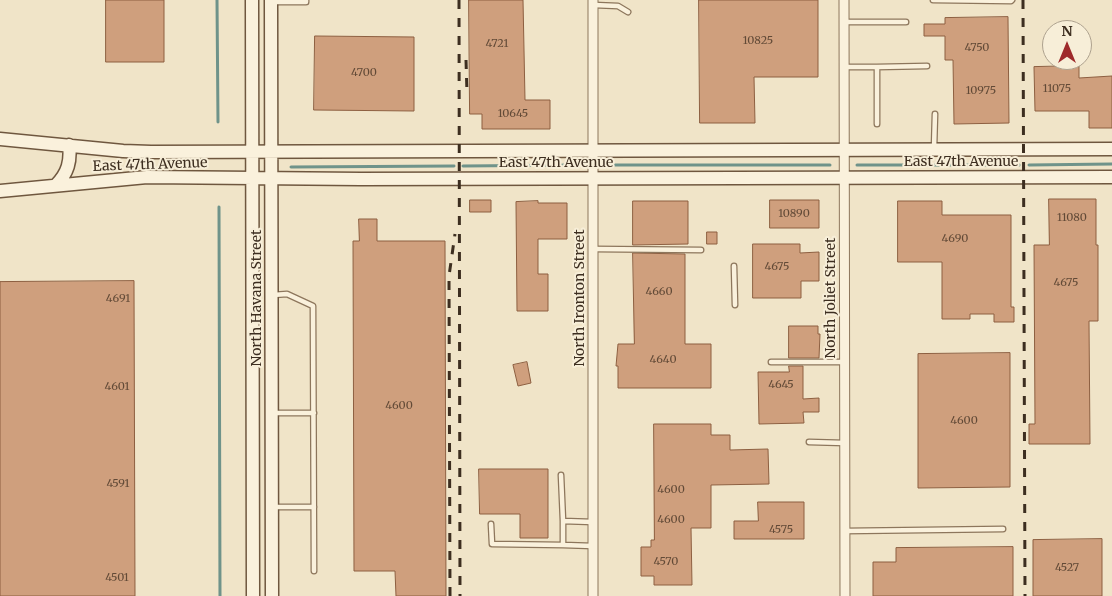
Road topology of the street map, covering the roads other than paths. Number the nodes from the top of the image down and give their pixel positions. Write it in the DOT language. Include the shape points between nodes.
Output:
graph roads {
  1 [pos="252,0"];
  2 [pos="306,0"];
  3 [pos="844,0"];
  4 [pos="933,0"];
  5 [pos="1012,0"];
  6 [pos="271,1"];
  7 [pos="594,2"];
  8 [pos="618,3"];
  9 [pos="628,12"];
  10 [pos="844,22"];
  11 [pos="906,22"];
  12 [pos="927,66"];
  13 [pos="844,67"];
  14 [pos="877,67"];
  15 [pos="935,114"];
  16 [pos="877,124"];
  17 [pos="0,139"];
  18 [pos="69,145"];
  19 [pos="844,149"];
  20 [pos="934,149"];
  21 [pos="1112,149"];
  22 [pos="594,150"];
  23 [pos="252,151"];
  24 [pos="271,151"];
  25 [pos="252,177"];
  26 [pos="844,177"];
  27 [pos="1112,177"];
  28 [pos="271,178"];
  29 [pos="594,178"];
  30 [pos="56,185"];
  31 [pos="0,191"];
  32 [pos="594,250"];
  33 [pos="701,250"];
  34 [pos="734,266"];
  35 [pos="272,295"];
  36 [pos="734,305"];
  37 [pos="771,362"];
  38 [pos="845,362"];
  39 [pos="272,413"];
  40 [pos="314,413"];
  41 [pos="809,442"];
  42 [pos="845,442"];
  43 [pos="561,475"];
  44 [pos="272,507"];
  45 [pos="314,507"];
  46 [pos="563,521"];
  47 [pos="593,522"];
  48 [pos="492,524"];
  49 [pos="1003,530"];
  50 [pos="845,531"];
  51 [pos="563,546"];
  52 [pos="593,546"];
  53 [pos="314,571"];
  54 [pos="253,596"];
  55 [pos="272,596"];
  56 [pos="593,596"];
  57 [pos="845,596"];
  1 -- 23 [label="main road, North Havana Street"];
  2 -- 6 [label="lane"];
  3 -- 10 [label="street, North Joliet Street"];
  4 -- 5 [label="lane"];
  6 -- 24 [label="main road, North Havana Street"];
  7 -- 8 [label="lane"];
  7 -- 22 [label="street, North Ironton Street"];
  8 -- 9 [label="lane"];
  10 -- 11 [label="lane"];
  10 -- 13 [label="street, North Joliet Street"];
  12 -- 14 [label="lane"];
  13 -- 14 [label="lane"];
  13 -- 19 [label="street, North Joliet Street"];
  14 -- 16 [label="lane"];
  15 -- 20 [label="lane"];
  17 -- 18 [label="main road, East 47th Avenue"];
  18 -- 23 [label="main road, East 47th Avenue" via="137,152"];
  18 -- 30 [label="main road" via="68,167"];
  19 -- 20 [label="main road, East 47th Avenue"];
  19 -- 22 [label="main road, East 47th Avenue"];
  19 -- 26 [label="street, North Joliet Street"];
  20 -- 21 [label="main road, East 47th Avenue"];
  22 -- 24 [label="main road, East 47th Avenue"];
  22 -- 29 [label="street, North Ironton Street"];
  23 -- 24 [label="main road, East 47th Avenue"];
  23 -- 25 [label="main road, North Havana Street"];
  24 -- 28 [label="main road, North Havana Street"];
  25 -- 28 [label="main road, East 47th Avenue"];
  25 -- 30 [label="main road, East 47th Avenue" via="147,177"];
  25 -- 54 [label="main road, North Havana Street"];
  26 -- 27 [label="main road, East 47th Avenue"];
  26 -- 29 [label="main road, East 47th Avenue"];
  26 -- 38 [label="street, North Joliet Street"];
  28 -- 29 [label="main road, East 47th Avenue"];
  28 -- 35 [label="main road, North Havana Street"];
  29 -- 32 [label="street, North Ironton Street"];
  30 -- 31 [label="main road, East 47th Avenue"];
  32 -- 33 [label="lane"];
  32 -- 47 [label="street, North Ironton Street"];
  34 -- 36 [label="lane"];
  35 -- 39 [label="main road, North Havana Street"];
  35 -- 40 [label="lane" via="287,294 313,306"];
  37 -- 38 [label="lane"];
  38 -- 42 [label="street, North Joliet Street"];
  39 -- 40 [label="lane"];
  39 -- 44 [label="main road, North Havana Street"];
  40 -- 45 [label="lane"];
  41 -- 42 [label="lane"];
  42 -- 50 [label="street, North Joliet Street"];
  43 -- 46 [label="lane"];
  44 -- 45 [label="lane"];
  44 -- 55 [label="main road, North Havana Street"];
  45 -- 53 [label="lane"];
  46 -- 47 [label="lane"];
  46 -- 51 [label="lane"];
  47 -- 52 [label="street, North Ironton Street"];
  48 -- 51 [label="lane" via="492,544"];
  49 -- 50 [label="lane"];
  50 -- 57 [label="street, North Joliet Street"];
  51 -- 52 [label="lane"];
  52 -- 56 [label="street, North Ironton Street"];
}
